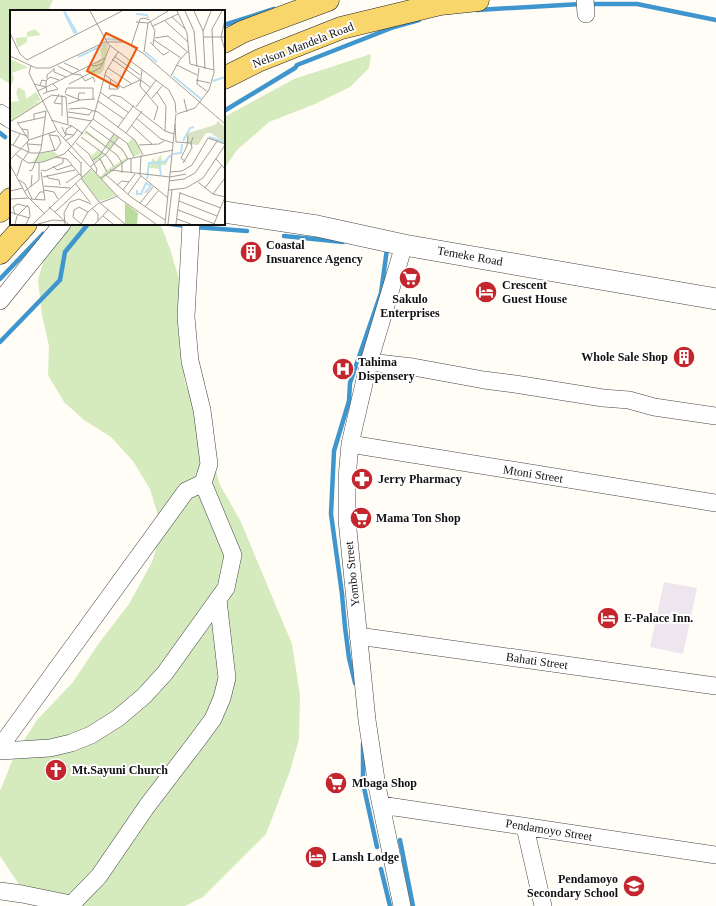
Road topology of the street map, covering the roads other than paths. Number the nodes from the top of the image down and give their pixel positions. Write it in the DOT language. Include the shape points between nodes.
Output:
graph roads {
  1 [pos="328,0"];
  2 [pos="478,0"];
  3 [pos="225,41"];
  4 [pos="225,78"];
  5 [pos="0,113"];
  6 [pos="10,119"];
  7 [pos="10,200"];
  8 [pos="0,211"];
  9 [pos="225,212"];
  10 [pos="25,225"];
  11 [pos="61,225"];
  12 [pos="191,225"];
  13 [pos="404,245"];
  14 [pos="0,253"];
  15 [pos="716,299"];
  16 [pos="0,301"];
  17 [pos="369,362"];
  18 [pos="716,416"];
  19 [pos="350,444"];
  20 [pos="202,483"];
  21 [pos="716,503"];
  22 [pos="218,600"];
  23 [pos="358,636"];
  24 [pos="716,686"];
  25 [pos="0,747"];
  26 [pos="0,751"];
  27 [pos="381,805"];
  28 [pos="525,827"];
  29 [pos="716,856"];
  30 [pos="0,891"];
  31 [pos="71,905"];
  32 [pos="402,906"];
  33 [pos="543,906"];
  1 -- 3 [label="main road" via="242,32"];
  2 -- 4 [label="main road, Nelson Mandela Road" via="440,4 340,28 260,60"];
  5 -- 6 [label="street"];
  7 -- 8 [label="main road"];
  9 -- 13 [label="street, Temeke Road" via="317,226"];
  10 -- 14 [label="main road"];
  11 -- 16 [label="street"];
  12 -- 20 [label="street" via="186,317 190,361 202,410 209,464"];
  13 -- 15 [label="street, Temeke Road"];
  13 -- 17 [label="street, Yombo Street"];
  17 -- 18 [label="street" via="629,400 654,407"];
  17 -- 19 [label="street, Yombo Street"];
  19 -- 21 [label="street, Mtoni Street"];
  19 -- 23 [label="street, Yombo Street" via="347,520"];
  20 -- 22 [label="street" via="233,555 226,588"];
  20 -- 25 [label="street" via="186,491"];
  22 -- 26 [label="street" via="165,672 144,696 118,718 91,735 71,743 50,748"];
  22 -- 31 [label="street" via="227,678 213,719 147,806 99,876"];
  23 -- 24 [label="street, Bahati Street"];
  23 -- 27 [label="street, Yombo Street" via="367,720"];
  27 -- 28 [label="street, Pendamoyo Street"];
  27 -- 32 [label="street, Yombo Street"];
  28 -- 29 [label="street, Pendamoyo Street"];
  28 -- 33 [label="street"];
  30 -- 31 [label="street"];
}
